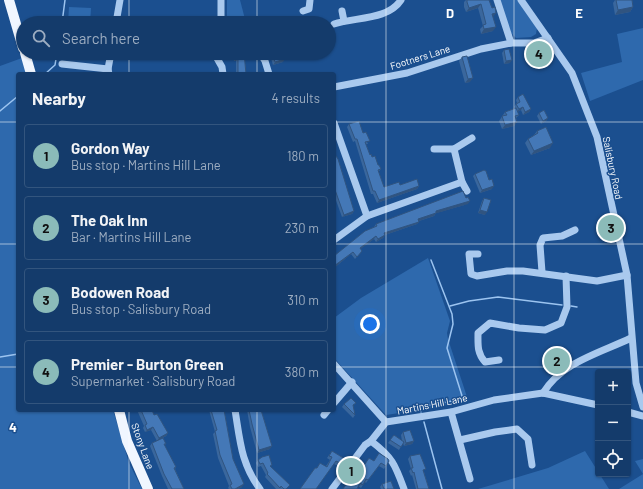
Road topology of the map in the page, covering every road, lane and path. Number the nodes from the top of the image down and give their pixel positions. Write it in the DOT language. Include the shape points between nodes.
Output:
graph roads {
  1 [pos="9,0"];
  2 [pos="120,0"];
  3 [pos="221,0"];
  4 [pos="310,0"];
  5 [pos="401,0"];
  6 [pos="496,0"];
  7 [pos="521,0"];
  8 [pos="303,11"];
  9 [pos="342,11"];
  10 [pos="117,16"];
  11 [pos="221,16"];
  12 [pos="344,21"];
  13 [pos="336,23"];
  14 [pos="16,24"];
  15 [pos="548,38"];
  16 [pos="511,43"];
  17 [pos="27,60"];
  18 [pos="110,60"];
  19 [pos="218,60"];
  20 [pos="264,60"];
  21 [pos="62,64"];
  22 [pos="109,71"];
  23 [pos="30,72"];
  24 [pos="222,72"];
  25 [pos="268,72"];
  26 [pos="336,87"];
  27 [pos="336,129"];
  28 [pos="472,138"];
  29 [pos="434,149"];
  30 [pos="454,149"];
  31 [pos="462,182"];
  32 [pos="467,191"];
  33 [pos="367,216"];
  34 [pos="575,230"];
  35 [pos="336,239"];
  36 [pos="478,254"];
  37 [pos="542,272"];
  38 [pos="627,275"];
  39 [pos="566,276"];
  40 [pos="631,338"];
  41 [pos="499,360"];
  42 [pos="336,366"];
  43 [pos="352,382"];
  44 [pos="543,394"];
  45 [pos="336,401"];
  46 [pos="595,404"];
  47 [pos="643,407"];
  48 [pos="119,412"];
  49 [pos="235,412"];
  50 [pos="451,412"];
  51 [pos="631,413"];
  52 [pos="643,416"];
  53 [pos="386,422"];
  54 [pos="460,440"];
  55 [pos="371,441"];
  56 [pos="532,465"];
  57 [pos="470,479"];
  58 [pos="148,489"];
  59 [pos="260,489"];
  60 [pos="332,489"];
  61 [pos="404,489"];
  1 -- 14 [label="main road"];
  2 -- 10 [label="street"];
  3 -- 11 [label="street"];
  4 -- 8 [label="street" via="309,9"];
  5 -- 12 [label="street" via="394,9 385,13"];
  6 -- 16 [label="street"];
  7 -- 15 [label="street, Salisbury Road"];
  9 -- 12 [label="street"];
  12 -- 13 [label="street"];
  15 -- 16 [label="street" via="534,43"];
  15 -- 38 [label="street, Salisbury Road" via="572,73 597,137"];
  16 -- 26 [label="street, Footners Lane" via="481,49 408,73"];
  17 -- 23 [label="main road"];
  18 -- 22 [label="street"];
  19 -- 24 [label="street"];
  20 -- 25 [label="street"];
  21 -- 22 [label="street"];
  27 -- 33 [label="street"];
  28 -- 30 [label="street"];
  29 -- 30 [label="street"];
  30 -- 31 [label="street"];
  31 -- 32 [label="street"];
  31 -- 33 [label="street"];
  33 -- 35 [label="street"];
  34 -- 37 [label="street" via="562,236 543,238 540,245"];
  36 -- 37 [label="street" via="469,254 471,274 477,276 507,270"];
  37 -- 39 [label="street"];
  38 -- 39 [label="street" via="597,281"];
  38 -- 40 [label="street, Salisbury Road"];
  39 -- 41 [label="street" via="567,307 561,323 545,330 490,323 478,333 480,357 485,362"];
  40 -- 44 [label="street" via="572,365 556,376"];
  40 -- 47 [label="street, Salisbury Road" via="636,383"];
  42 -- 43 [label="street"];
  43 -- 45 [label="street"];
  43 -- 53 [label="street"];
  44 -- 46 [label="street, Martins Hill Lane"];
  44 -- 50 [label="street, Martins Hill Lane" via="494,400"];
  48 -- 58 [label="main road, Stony Lane" via="127,441"];
  49 -- 59 [label="street" via="249,474"];
  50 -- 53 [label="street, Martins Hill Lane"];
  50 -- 54 [label="street"];
  51 -- 52 [label="street"];
  53 -- 55 [label="street, Martins Hill Lane"];
  54 -- 56 [label="street" via="516,429 528,439"];
  54 -- 57 [label="street"];
  55 -- 60 [label="street, Martins Hill Lane" via="365,445"];
  55 -- 61 [label="street" via="388,454 398,471"];
}
